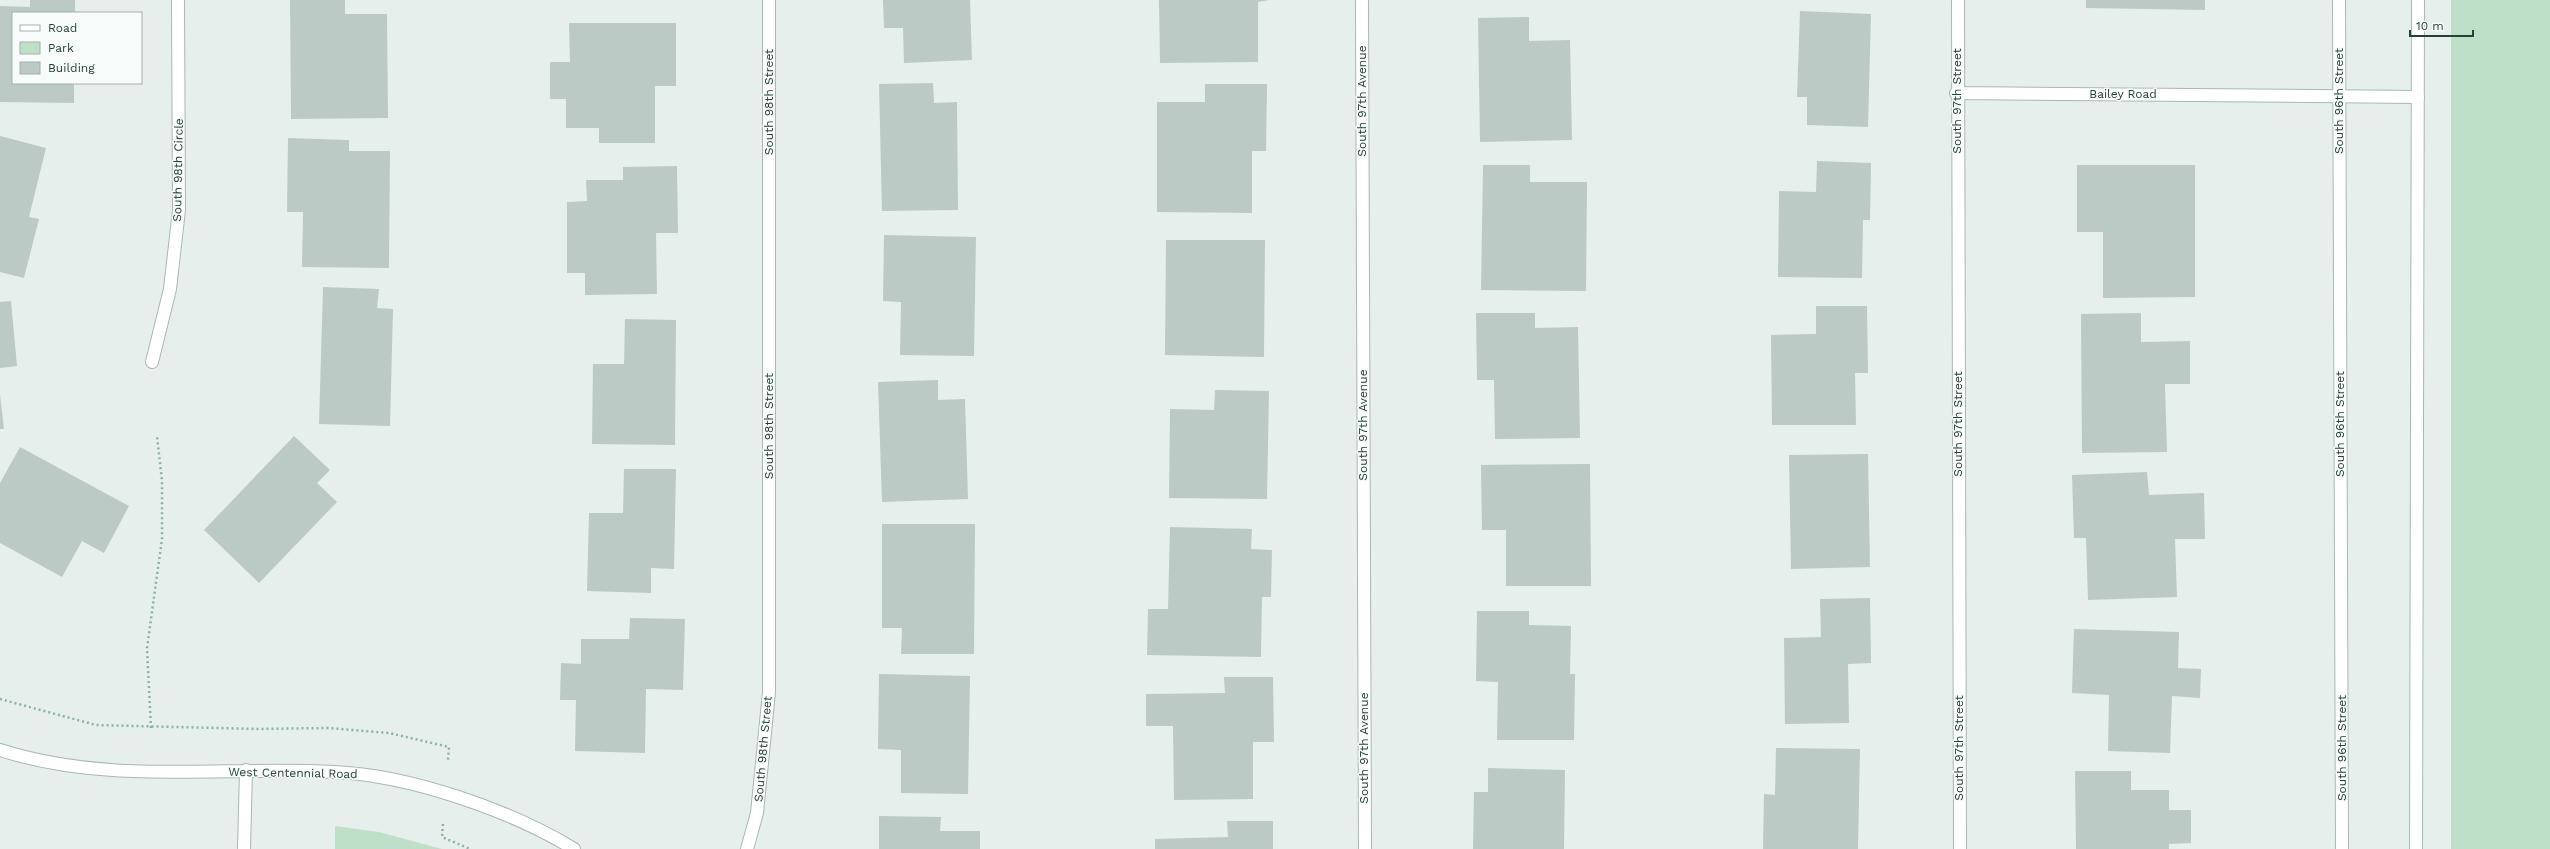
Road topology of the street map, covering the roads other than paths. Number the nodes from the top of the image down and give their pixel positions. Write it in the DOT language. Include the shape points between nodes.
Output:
graph roads {
  1 [pos="178,0"];
  2 [pos="769,0"];
  3 [pos="1362,0"];
  4 [pos="1958,0"];
  5 [pos="2339,0"];
  6 [pos="2418,0"];
  7 [pos="1956,93"];
  8 [pos="2339,97"];
  9 [pos="2418,97"];
  10 [pos="152,362"];
  11 [pos="0,750"];
  12 [pos="246,770"];
  13 [pos="244,849"];
  14 [pos="574,849"];
  15 [pos="747,849"];
  16 [pos="1365,849"];
  17 [pos="1960,849"];
  18 [pos="2342,849"];
  19 [pos="2416,849"];
  1 -- 10 [label="street, South 98th Circle" via="179,210 170,289"];
  2 -- 15 [label="street, South 98th Street" via="769,692 757,813"];
  3 -- 16 [label="street, South 97th Avenue"];
  4 -- 7 [label="street, South 97th Street"];
  5 -- 8 [label="street, South 96th Street"];
  6 -- 9 [label="street"];
  7 -- 8 [label="street, Bailey Road"];
  7 -- 17 [label="street, South 97th Street"];
  8 -- 9 [label="street, Bailey Road"];
  8 -- 18 [label="street, South 96th Street"];
  9 -- 19 [label="street"];
  11 -- 12 [label="street, West Centennial Road" via="51,763 117,772"];
  12 -- 13 [label="street"];
  12 -- 14 [label="street, West Centennial Road" via="334,772 397,781 485,808 539,830"];
}
